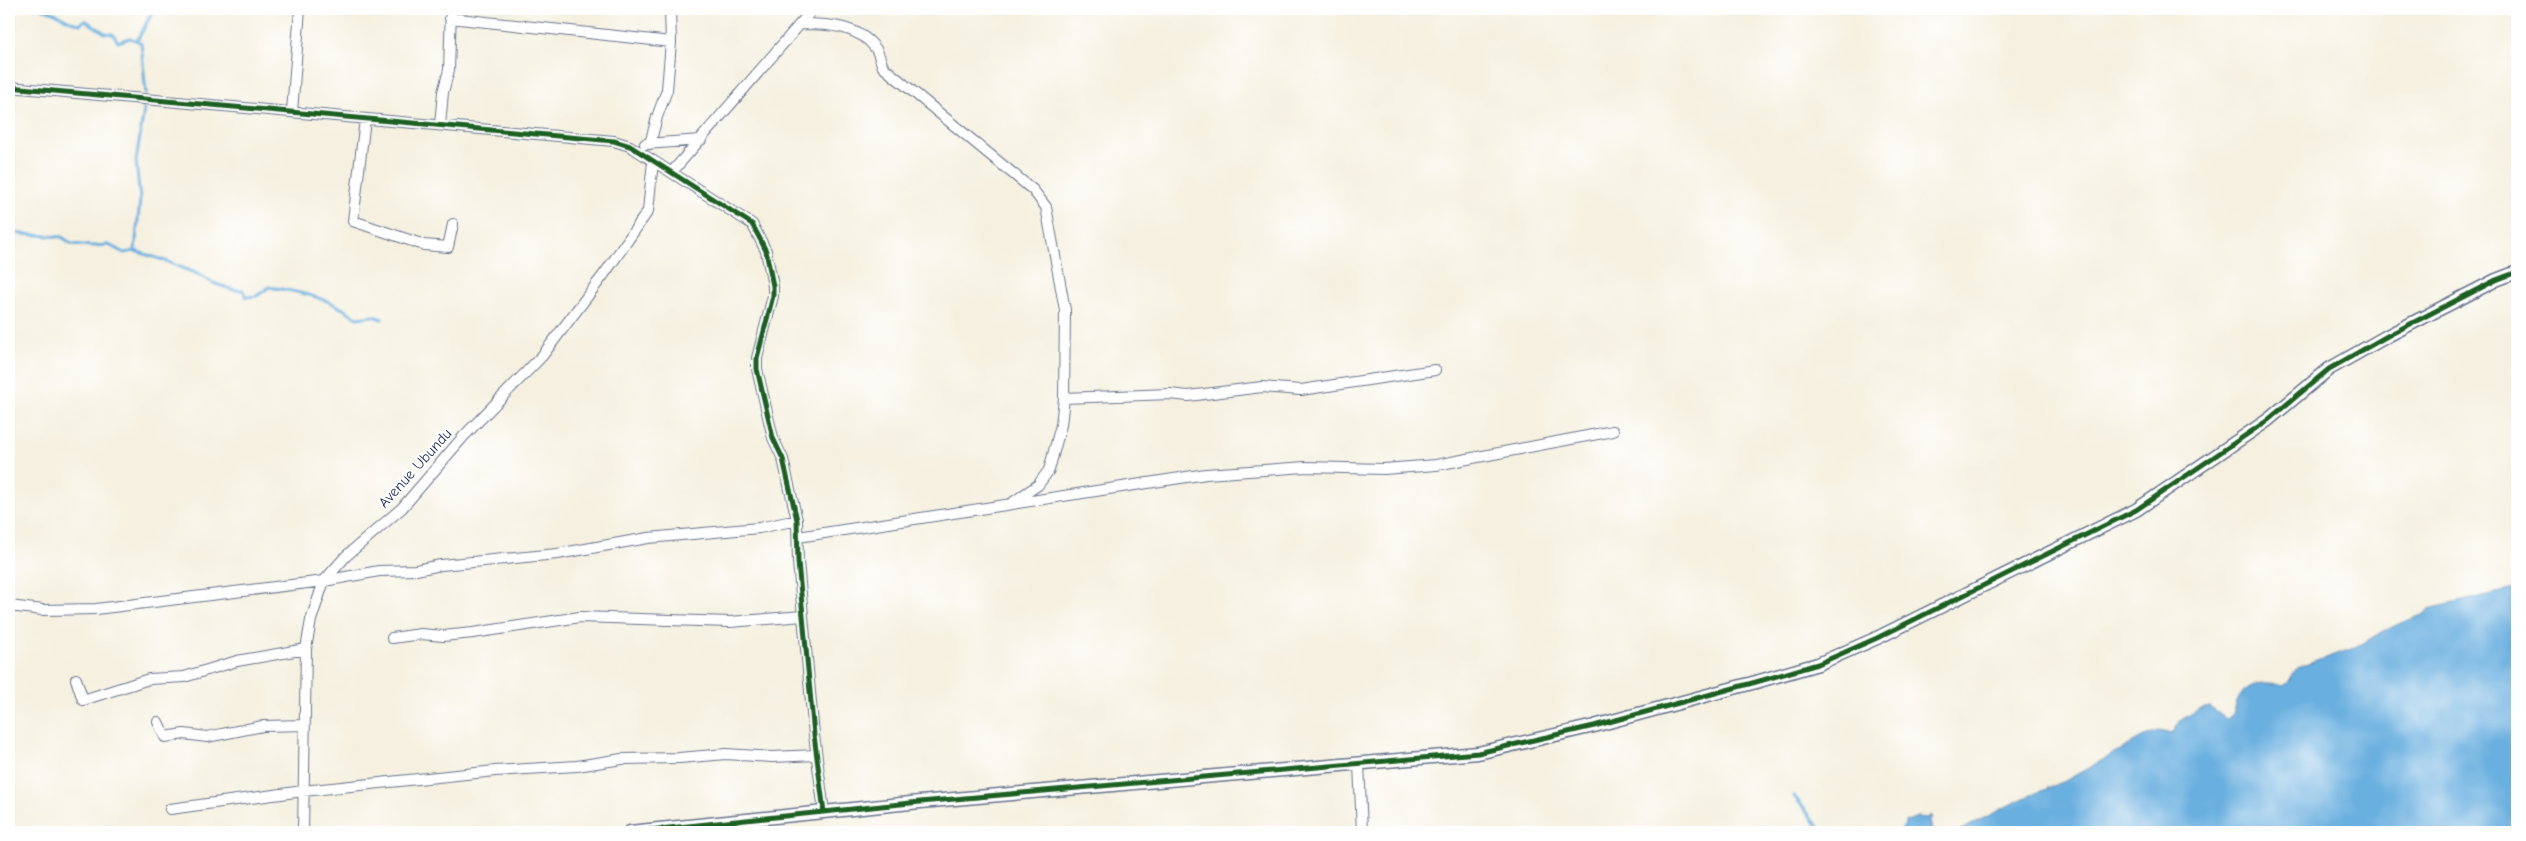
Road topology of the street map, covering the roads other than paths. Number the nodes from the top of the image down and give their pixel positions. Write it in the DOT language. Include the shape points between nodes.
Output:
graph roads {
  1 [pos="300,9"];
  2 [pos="670,9"];
  3 [pos="813,9"];
  4 [pos="450,14"];
  5 [pos="800,24"];
  6 [pos="671,42"];
  7 [pos="9,87"];
  8 [pos="292,112"];
  9 [pos="365,119"];
  10 [pos="440,126"];
  11 [pos="701,140"];
  12 [pos="650,144"];
  13 [pos="630,146"];
  14 [pos="653,161"];
  15 [pos="672,172"];
  16 [pos="453,224"];
  17 [pos="2517,272"];
  18 [pos="1436,370"];
  19 [pos="1064,398"];
  20 [pos="1613,431"];
  21 [pos="1010,504"];
  22 [pos="797,520"];
  23 [pos="798,537"];
  24 [pos="324,581"];
  25 [pos="9,606"];
  26 [pos="803,616"];
  27 [pos="392,638"];
  28 [pos="306,649"];
  29 [pos="76,679"];
  30 [pos="158,722"];
  31 [pos="304,725"];
  32 [pos="816,755"];
  33 [pos="1358,764"];
  34 [pos="303,792"];
  35 [pos="170,809"];
  36 [pos="824,812"];
  37 [pos="303,832"];
  38 [pos="630,832"];
  39 [pos="1362,832"];
  1 -- 8 [label="street"];
  2 -- 6 [label="street"];
  3 -- 5 [label="street"];
  4 -- 6 [label="street"];
  4 -- 10 [label="street" via="449,70"];
  5 -- 11 [label="street"];
  5 -- 19 [label="street" via="829,24 858,33 876,49 883,67 1033,190 1046,207 1065,310"];
  6 -- 12 [label="street" via="667,90"];
  7 -- 8 [label="street"];
  8 -- 9 [label="street"];
  9 -- 10 [label="street"];
  9 -- 16 [label="street" via="353,221 424,246 448,247"];
  10 -- 13 [label="street" via="614,141"];
  11 -- 12 [label="street"];
  11 -- 15 [label="street"];
  12 -- 13 [label="street"];
  13 -- 14 [label="street"];
  14 -- 15 [label="street"];
  14 -- 24 [label="street, Avenue Ubundu" via="648,211 576,314 542,356 463,437 402,508 346,556"];
  15 -- 22 [label="street" via="752,224 766,251 773,296 757,358 757,370"];
  17 -- 33 [label="street" via="2389,335 2329,369 2268,420 2136,510 1818,664 1594,726 1478,753"];
  18 -- 19 [label="street" via="1301,390 1269,387 1188,396"];
  19 -- 21 [label="street" via="1062,425 1049,470 1038,485"];
  20 -- 21 [label="street" via="1436,465 1402,469 1334,466 1252,469"];
  21 -- 23 [label="street"];
  22 -- 23 [label="street"];
  22 -- 24 [label="street" via="759,528 653,538 558,554 416,570 379,571"];
  23 -- 26 [label="street"];
  24 -- 25 [label="street" via="96,609 42,610"];
  24 -- 28 [label="street, Avenue Ubundu" via="311,620"];
  26 -- 27 [label="street" via="730,622 580,617 473,633"];
  26 -- 32 [label="street"];
  28 -- 29 [label="street" via="246,659 184,676 149,679 83,700"];
  28 -- 31 [label="street, Avenue Ubundu"];
  30 -- 31 [label="street" via="164,737 184,734 207,737 263,726"];
  31 -- 34 [label="street, Avenue Ubundu"];
  32 -- 34 [label="street" via="726,754 622,759"];
  32 -- 36 [label="street"];
  33 -- 36 [label="street" via="1252,771"];
  33 -- 39 [label="street"];
  34 -- 35 [label="street"];
  34 -- 37 [label="street, Avenue Ubundu"];
  36 -- 38 [label="street"];
}
